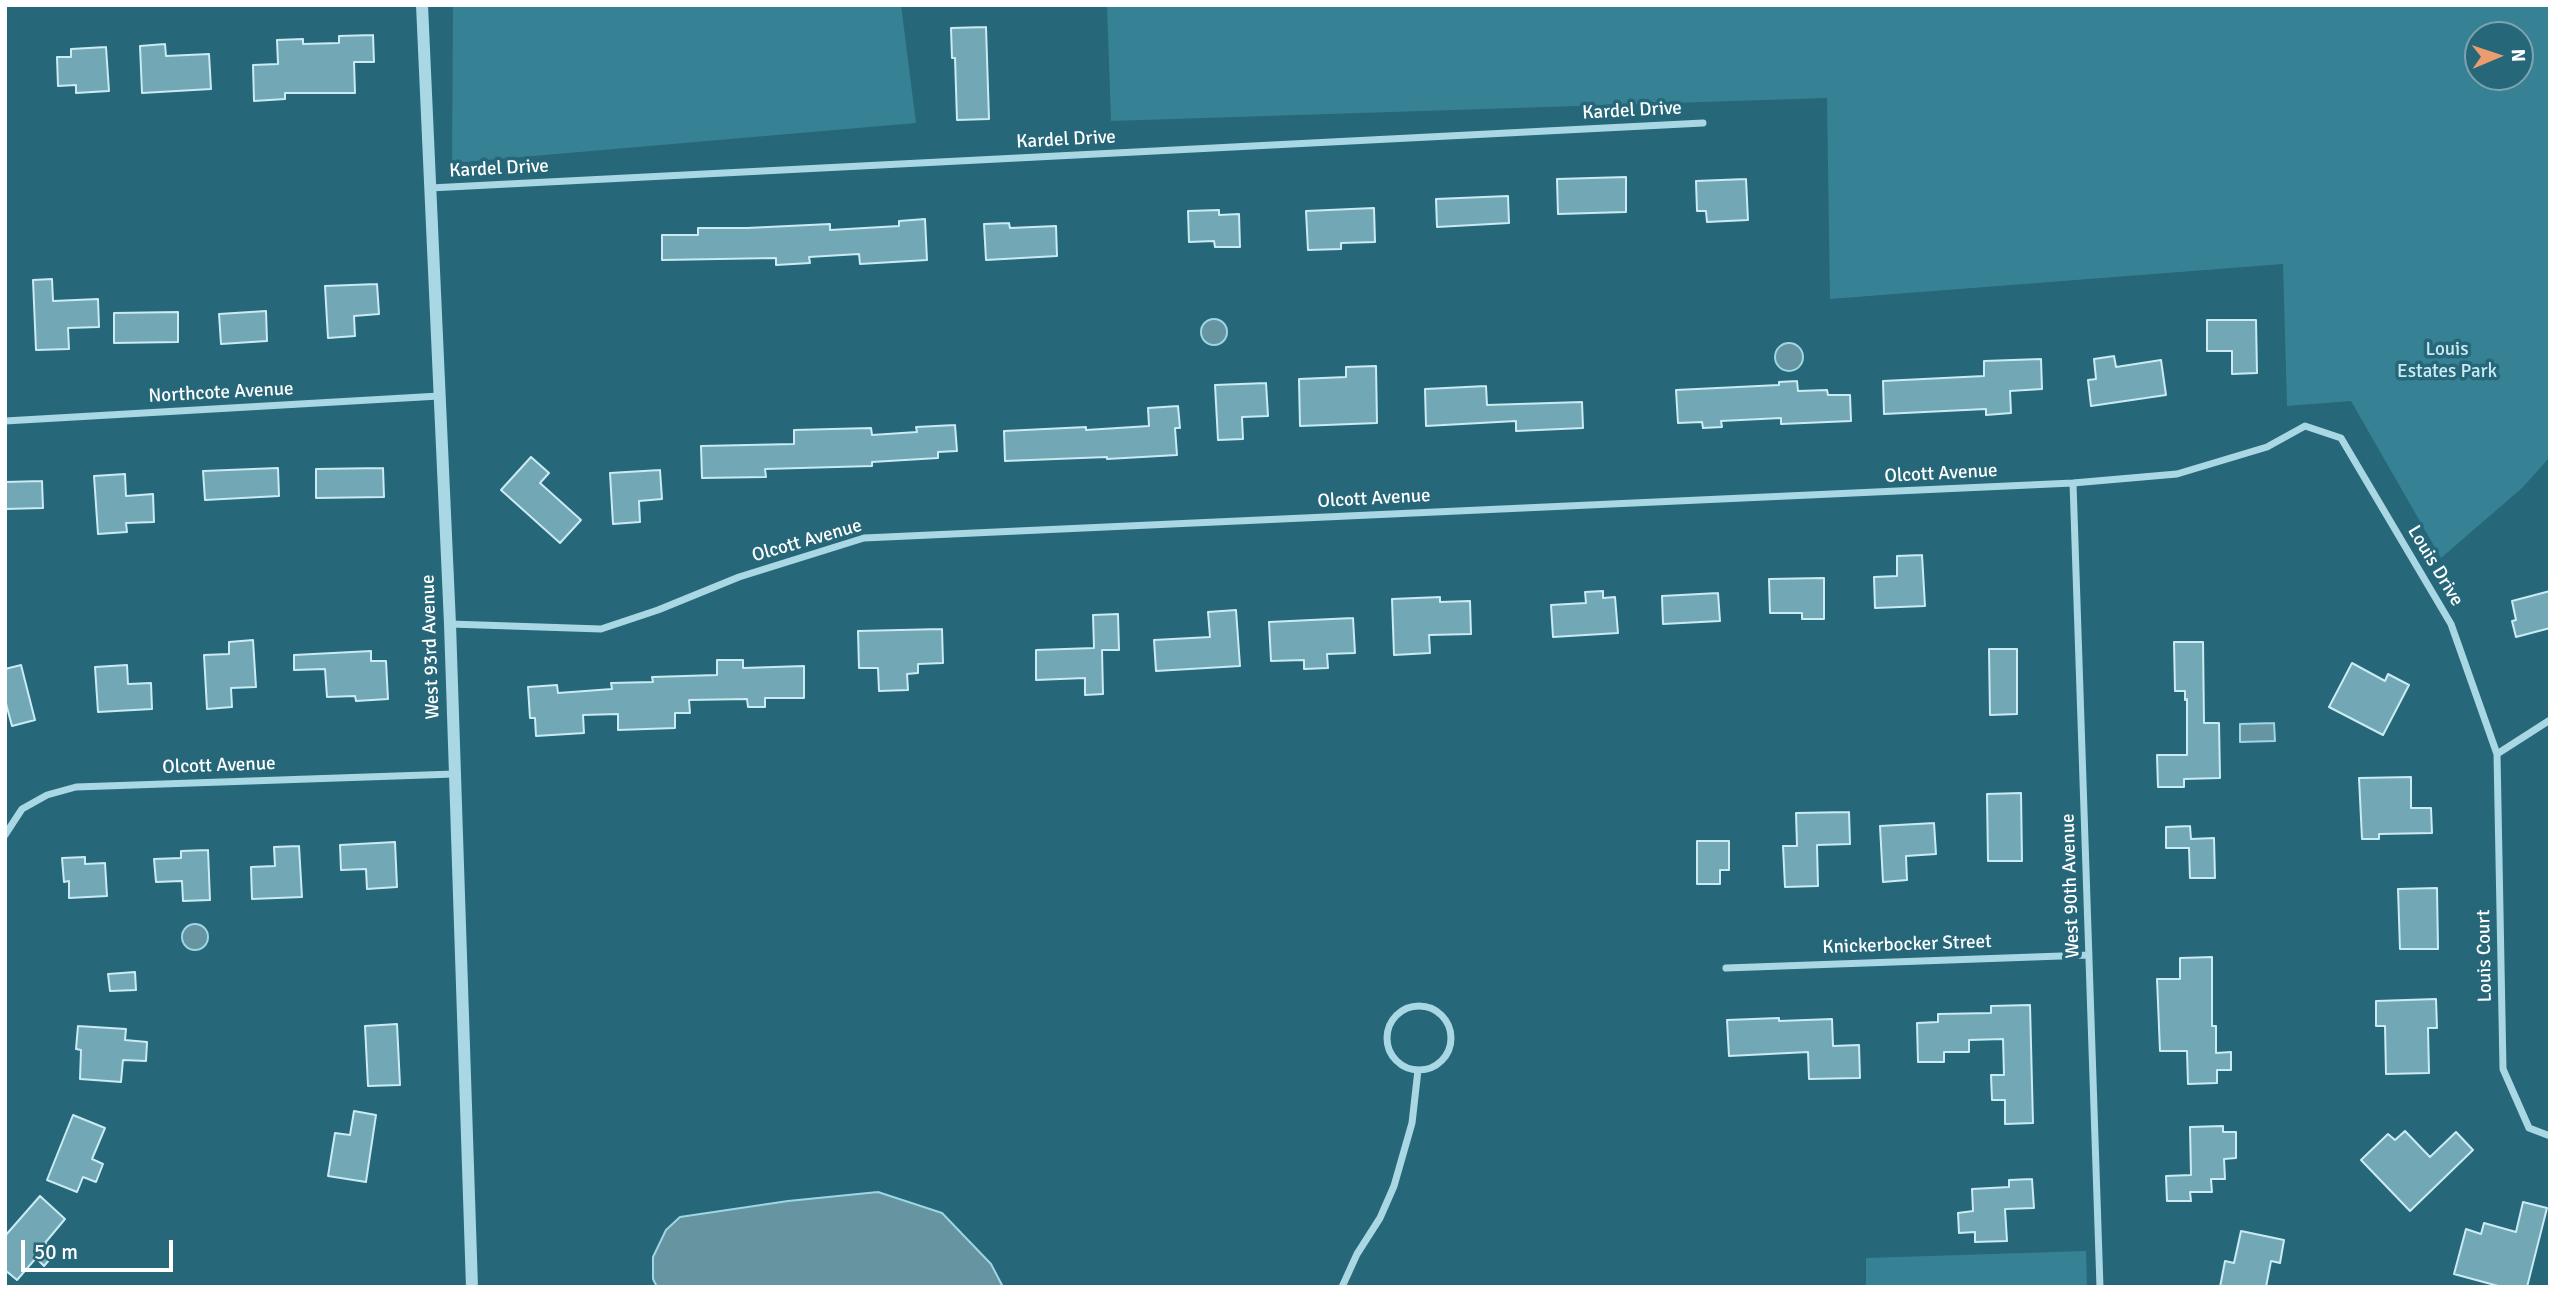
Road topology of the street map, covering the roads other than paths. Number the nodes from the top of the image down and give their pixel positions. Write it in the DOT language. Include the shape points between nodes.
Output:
graph roads {
  1 [pos="422,5"];
  2 [pos="1703,123"];
  3 [pos="430,188"];
  4 [pos="439,396"];
  5 [pos="5,421"];
  6 [pos="2305,426"];
  7 [pos="2073,483"];
  8 [pos="450,624"];
  9 [pos="2550,720"];
  10 [pos="2497,754"];
  11 [pos="454,774"];
  12 [pos="5,835"];
  13 [pos="2089,955"];
  14 [pos="1727,968"];
  15 [pos="1418,1070"];
  16 [pos="2550,1136"];
  17 [pos="472,1287"];
  18 [pos="1342,1287"];
  19 [pos="2100,1287"];
  1 -- 3 [label="street, West 93rd Avenue"];
  2 -- 3 [label="street, Kardel Drive"];
  3 -- 4 [label="street, West 93rd Avenue"];
  4 -- 5 [label="street, Northcote Avenue"];
  4 -- 8 [label="street, West 93rd Avenue"];
  6 -- 7 [label="street, Olcott Avenue" via="2267,447 2177,474"];
  6 -- 10 [label="street, Louis Drive" via="2341,438 2451,624"];
  7 -- 8 [label="street, Olcott Avenue" via="864,538 739,577 601,629"];
  7 -- 13 [label="street, West 90th Avenue"];
  8 -- 11 [label="street, West 93rd Avenue"];
  9 -- 10 [label="street"];
  10 -- 16 [label="street, Louis Court" via="2502,1069 2529,1128"];
  11 -- 12 [label="street, Olcott Avenue" via="76,787 47,795 22,809"];
  11 -- 17 [label="street, West 93rd Avenue"];
  13 -- 14 [label="street, Knickerbocker Street"];
  13 -- 19 [label="street, West 90th Avenue"];
  15 -- 15 [label="street" via="1399,1062 1388,1044 1396,1015 1415,1006 1435,1010 1451,1036 1445,1056"];
  15 -- 18 [label="street" via="1412,1122 1394,1186"];
}
